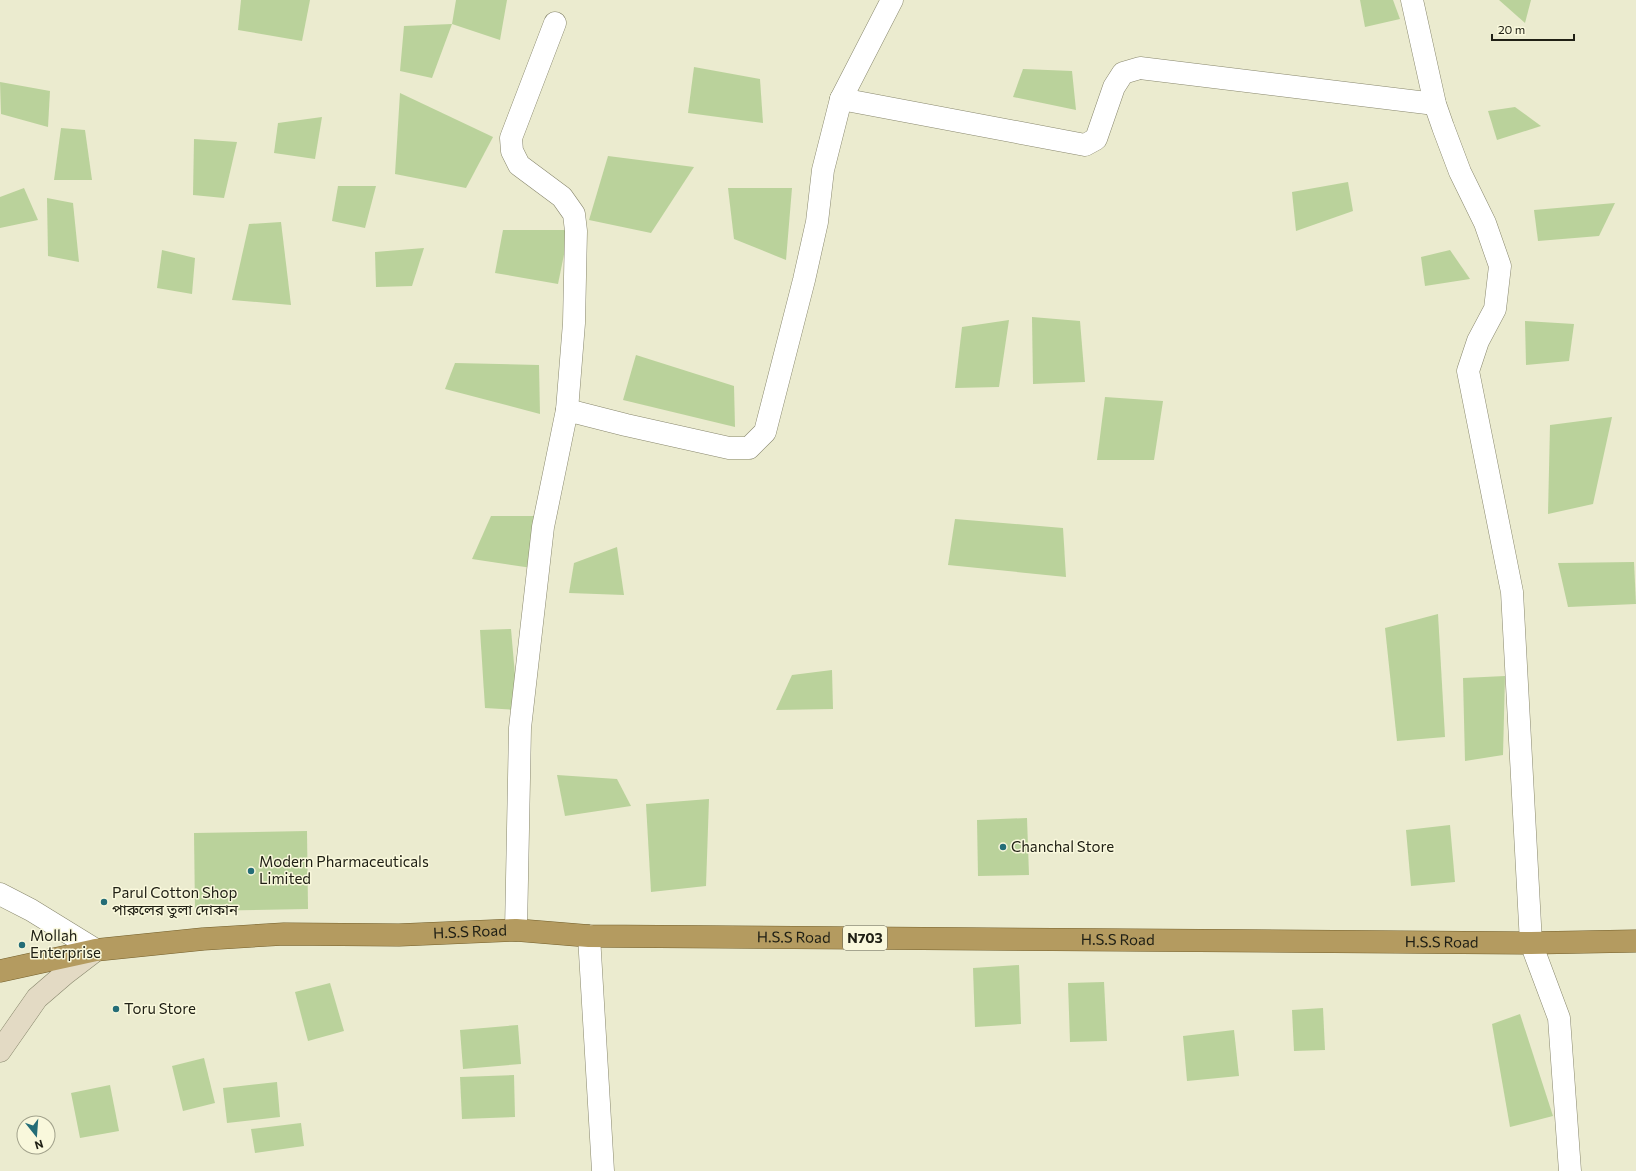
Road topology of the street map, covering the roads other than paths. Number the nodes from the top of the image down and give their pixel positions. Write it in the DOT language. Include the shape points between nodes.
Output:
graph roads {
  1 [pos="892,0"];
  2 [pos="1412,0"];
  3 [pos="555,23"];
  4 [pos="841,99"];
  5 [pos="1435,104"];
  6 [pos="567,410"];
  7 [pos="0,894"];
  8 [pos="516,930"];
  9 [pos="589,936"];
  10 [pos="1636,941"];
  11 [pos="1531,943"];
  12 [pos="96,950"];
  13 [pos="0,971"];
  14 [pos="0,1051"];
  15 [pos="603,1171"];
  16 [pos="1570,1171"];
  1 -- 4 [label="street"];
  2 -- 5 [label="street"];
  3 -- 6 [label="street" via="511,138 512,151 519,165 562,197 574,214 574,323"];
  4 -- 5 [label="street" via="1085,145 1096,139 1114,87 1123,73 1140,68"];
  4 -- 6 [label="street" via="823,170 817,222 804,280 765,432 749,448 728,448"];
  5 -- 11 [label="street" via="1460,172 1485,223 1500,266 1495,309 1478,341 1468,370 1512,592"];
  6 -- 8 [label="street" via="543,527 520,728"];
  7 -- 12 [label="street"];
  8 -- 9 [label="highway, H.S.S Road / N703"];
  8 -- 12 [label="highway, H.S.S Road / N703" via="203,938"];
  9 -- 11 [label="highway, H.S.S Road / N703"];
  9 -- 15 [label="street"];
  10 -- 11 [label="highway, H.S.S Road / N703"];
  11 -- 16 [label="street" via="1559,1018"];
  12 -- 13 [label="highway, N703"];
  12 -- 14 [label="main road" via="37,998"];
}
